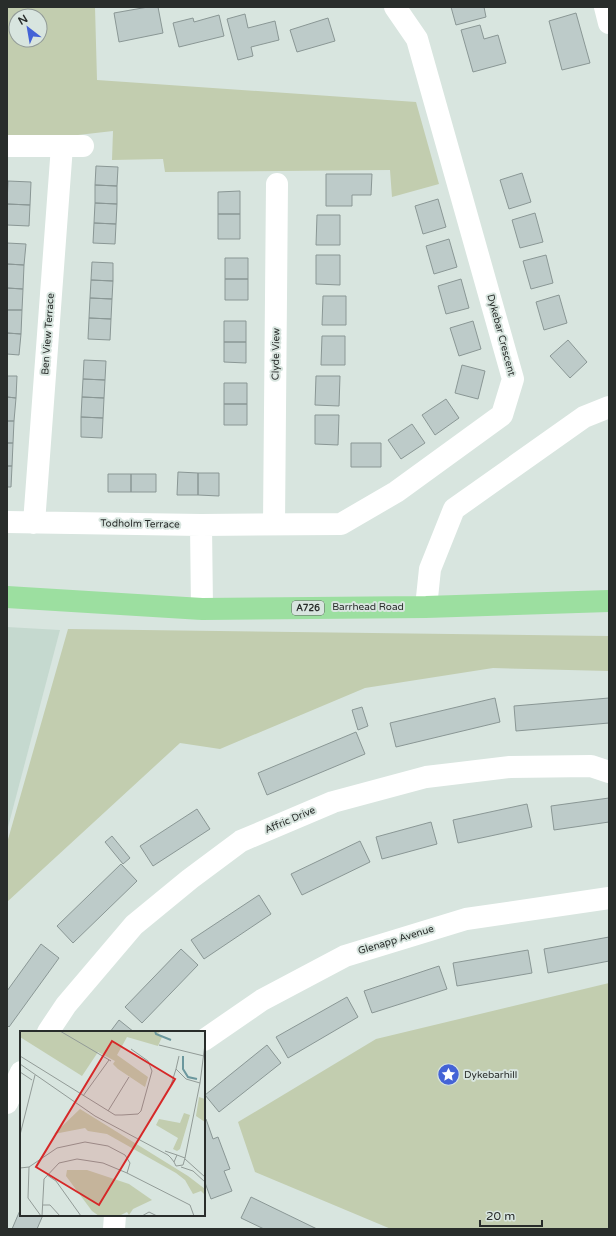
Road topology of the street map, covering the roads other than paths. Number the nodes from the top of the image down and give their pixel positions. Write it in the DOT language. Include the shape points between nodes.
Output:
graph roads {
  1 [pos="395,7"];
  2 [pos="605,7"];
  3 [pos="609,23"];
  4 [pos="7,146"];
  5 [pos="277,184"];
  6 [pos="609,407"];
  7 [pos="7,522"];
  8 [pos="34,523"];
  9 [pos="274,524"];
  10 [pos="201,525"];
  11 [pos="7,597"];
  12 [pos="609,601"];
  13 [pos="426,607"];
  14 [pos="202,609"];
  15 [pos="609,772"];
  16 [pos="609,898"];
  17 [pos="49,1031"];
  18 [pos="205,1039"];
  19 [pos="20,1074"];
  20 [pos="7,1103"];
  21 [pos="115,1216"];
  22 [pos="114,1229"];
  1 -- 9 [label="street, Dykebar Crescent" via="417,39 513,379 502,415 396,492 341,524"];
  2 -- 3 [label="street"];
  4 -- 8 [label="street, Ben View Terrace" via="73,146"];
  5 -- 9 [label="street, Clyde View"];
  6 -- 13 [label="street" via="584,417 454,509 430,569"];
  7 -- 8 [label="street, Todholm Terrace"];
  8 -- 10 [label="street, Todholm Terrace"];
  9 -- 10 [label="street, Todholm Terrace"];
  10 -- 14 [label="street"];
  11 -- 14 [label="main road, Barrhead Road / A726"];
  12 -- 13 [label="main road, Barrhead Road / A726"];
  13 -- 14 [label="main road, Barrhead Road / A726"];
  15 -- 17 [label="street, Affric Drive" via="591,766 510,767 426,777 333,802 241,841 134,926 66,1006"];
  16 -- 18 [label="street, Glenapp Avenue" via="466,919 345,956 262,1000"];
  19 -- 20 [label="street"];
  21 -- 22 [label="street"];
}
